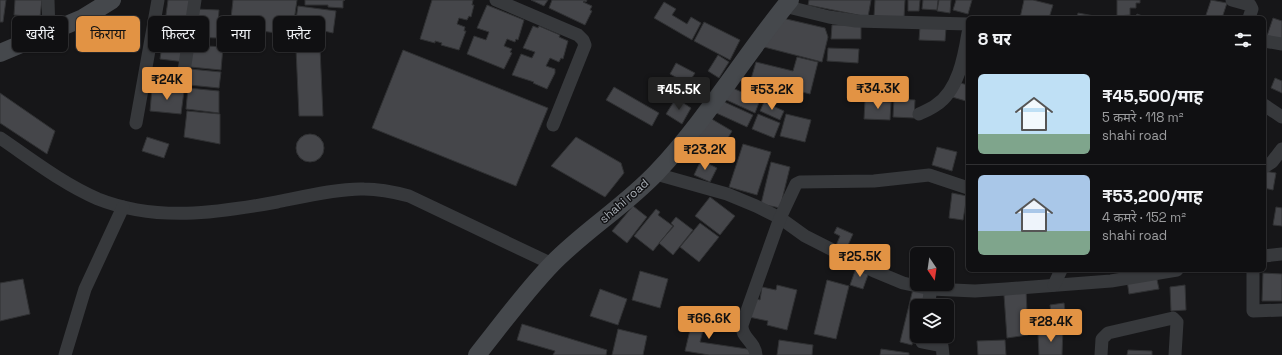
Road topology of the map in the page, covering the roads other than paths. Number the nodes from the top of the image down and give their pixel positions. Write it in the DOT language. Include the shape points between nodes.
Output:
graph roads {
  1 [pos="48,0"];
  2 [pos="112,0"];
  3 [pos="158,0"];
  4 [pos="195,0"];
  5 [pos="496,0"];
  6 [pos="1232,0"];
  7 [pos="787,3"];
  8 [pos="48,16"];
  9 [pos="1250,16"];
  10 [pos="68,24"];
  11 [pos="966,24"];
  12 [pos="1266,41"];
  13 [pos="1282,44"];
  14 [pos="966,45"];
  15 [pos="12,48"];
  16 [pos="0,53"];
  17 [pos="184,71"];
  18 [pos="1266,106"];
  19 [pos="919,114"];
  20 [pos="1282,117"];
  21 [pos="136,123"];
  22 [pos="552,125"];
  23 [pos="0,138"];
  24 [pos="1282,149"];
  25 [pos="1266,166"];
  26 [pos="656,174"];
  27 [pos="966,187"];
  28 [pos="123,207"];
  29 [pos="780,218"];
  30 [pos="1282,254"];
  31 [pos="1266,256"];
  32 [pos="552,264"];
  33 [pos="1059,272"];
  34 [pos="1164,272"];
  35 [pos="1253,272"];
  36 [pos="910,284"];
  37 [pos="1054,285"];
  38 [pos="954,290"];
  39 [pos="1282,310"];
  40 [pos="927,343"];
  41 [pos="66,355"];
  42 [pos="477,355"];
  43 [pos="756,355"];
  44 [pos="943,355"];
  45 [pos="1101,355"];
  46 [pos="1175,355"];
  1 -- 8 [label="street"];
  2 -- 10 [label="street"];
  3 -- 21 [label="street"];
  4 -- 17 [label="street"];
  5 -- 22 [label="street" via="578,35 583,40 584,45"];
  6 -- 9 [label="street" via="1250,5 1252,9"];
  7 -- 11 [label="street" via="829,17 856,21"];
  7 -- 26 [label="street, shahi road" via="705,116"];
  12 -- 13 [label="street"];
  14 -- 19 [label="street" via="957,78 937,105"];
  15 -- 16 [label="street"];
  18 -- 20 [label="street"];
  23 -- 28 [label="street" via="75,187"];
  24 -- 25 [label="street"];
  26 -- 29 [label="street" via="727,194"];
  26 -- 32 [label="street, shahi road"];
  27 -- 29 [label="street" via="929,175 874,181 800,182 794,187"];
  28 -- 32 [label="street" via="153,213 188,214 225,211 363,188 388,190 409,196"];
  28 -- 41 [label="street" via="85,289"];
  29 -- 36 [label="street" via="805,236 874,271"];
  29 -- 43 [label="street" via="742,324 743,334 754,346"];
  30 -- 31 [label="street"];
  32 -- 42 [label="street, shahi road"];
  33 -- 37 [label="street"];
  34 -- 37 [label="street"];
  35 -- 39 [label="street" via="1254,311"];
  37 -- 38 [label="street" via="975,291"];
  40 -- 44 [label="street" via="942,346"];
  45 -- 46 [label="street" via="1102,339 1108,333 1174,318 1177,322"];
}
